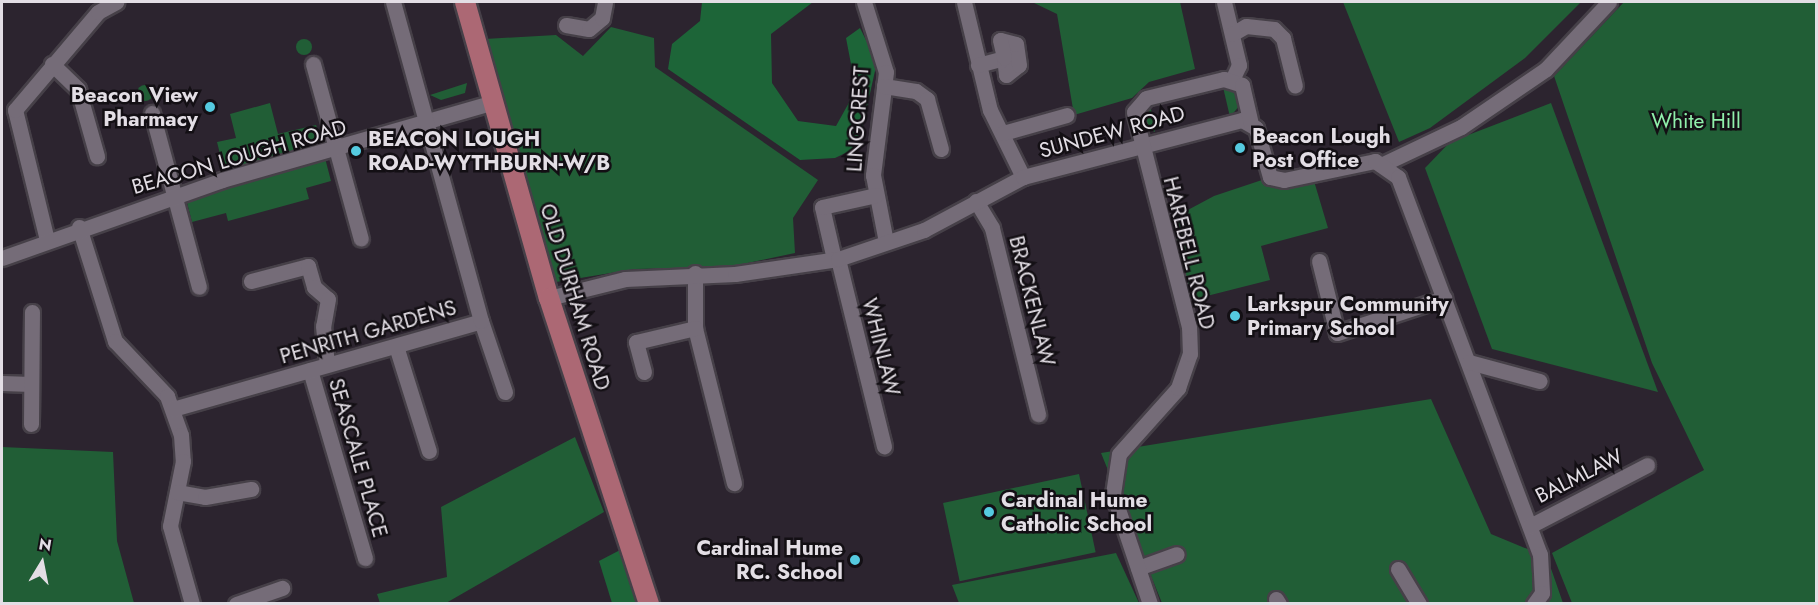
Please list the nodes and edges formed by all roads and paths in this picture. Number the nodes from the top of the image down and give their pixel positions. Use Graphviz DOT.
graph roads {
  1 [pos="116,2"];
  2 [pos="393,2"];
  3 [pos="465,2"];
  4 [pos="605,2"];
  5 [pos="864,2"];
  6 [pos="964,2"];
  7 [pos="1224,2"];
  8 [pos="1609,2"];
  9 [pos="566,25"];
  10 [pos="1232,34"];
  11 [pos="1004,58"];
  12 [pos="52,64"];
  13 [pos="313,64"];
  14 [pos="978,65"];
  15 [pos="1232,80"];
  16 [pos="884,86"];
  17 [pos="1295,86"];
  18 [pos="491,103"];
  19 [pos="152,113"];
  20 [pos="1067,115"];
  21 [pos="1251,123"];
  22 [pos="429,124"];
  23 [pos="1003,133"];
  24 [pos="1141,145"];
  25 [pos="941,149"];
  26 [pos="335,150"];
  27 [pos="97,156"];
  28 [pos="1383,164"];
  29 [pos="1023,177"];
  30 [pos="876,195"];
  31 [pos="175,196"];
  32 [pos="976,201"];
  33 [pos="79,227"];
  34 [pos="361,239"];
  35 [pos="48,240"];
  36 [pos="886,242"];
  37 [pos="2,258"];
  38 [pos="836,259"];
  39 [pos="1319,261"];
  40 [pos="695,273"];
  41 [pos="251,281"];
  42 [pos="199,287"];
  43 [pos="549,298"];
  44 [pos="1444,298"];
  45 [pos="32,312"];
  46 [pos="481,321"];
  47 [pos="695,328"];
  48 [pos="396,346"];
  49 [pos="1469,362"];
  50 [pos="327,363"];
  51 [pos="310,370"];
  52 [pos="644,372"];
  53 [pos="1540,381"];
  54 [pos="2,383"];
  55 [pos="31,384"];
  56 [pos="505,392"];
  57 [pos="173,409"];
  58 [pos="1038,414"];
  59 [pos="31,424"];
  60 [pos="884,446"];
  61 [pos="429,451"];
  62 [pos="1647,465"];
  63 [pos="734,483"];
  64 [pos="251,489"];
  65 [pos="177,492"];
  66 [pos="1530,526"];
  67 [pos="1177,554"];
  68 [pos="365,558"];
  69 [pos="1138,568"];
  70 [pos="1398,569"];
  71 [pos="282,588"];
  72 [pos="192,603"];
  73 [pos="236,603"];
  74 [pos="649,603"];
  75 [pos="1150,603"];
  76 [pos="1419,603"];
  77 [pos="1534,603"];
  1 -- 12 [label="street"];
  2 -- 22 [label="street, PENRITH GARDENS"];
  3 -- 18 [label="main road, OLD DURHAM ROAD"];
  4 -- 9 [label="street"];
  5 -- 16 [label="street, LINGCREST"];
  6 -- 14 [label="street"];
  7 -- 10 [label="street"];
  8 -- 28 [label="street"];
  10 -- 15 [label="street"];
  10 -- 17 [label="street"];
  11 -- 14 [label="street"];
  12 -- 27 [label="street"];
  12 -- 35 [label="street"];
  13 -- 26 [label="street"];
  14 -- 23 [label="street"];
  15 -- 21 [label="street"];
  15 -- 24 [label="street, HAREBELL ROAD"];
  16 -- 25 [label="street"];
  16 -- 30 [label="street, LINGCREST"];
  18 -- 22 [label="street, BEACON LOUGH ROAD"];
  18 -- 43 [label="main road, OLD DURHAM ROAD"];
  19 -- 31 [label="street"];
  20 -- 23 [label="street"];
  21 -- 24 [label="street, SUNDEW ROAD"];
  21 -- 28 [label="street"];
  22 -- 26 [label="street, BEACON LOUGH ROAD"];
  22 -- 46 [label="street, PENRITH GARDENS"];
  23 -- 29 [label="street"];
  24 -- 29 [label="street, SUNDEW ROAD"];
  24 -- 69 [label="street, HAREBELL ROAD"];
  26 -- 31 [label="street, BEACON LOUGH ROAD"];
  26 -- 34 [label="street"];
  28 -- 44 [label="street"];
  29 -- 32 [label="street, SUNDEW ROAD"];
  30 -- 36 [label="street, LINGCREST"];
  30 -- 38 [label="street, WHINLAW"];
  31 -- 33 [label="street, BEACON LOUGH ROAD"];
  31 -- 42 [label="street"];
  32 -- 36 [label="street, SUNDEW ROAD"];
  32 -- 58 [label="street, BRACKENLAW"];
  33 -- 35 [label="street, BEACON LOUGH ROAD"];
  33 -- 57 [label="street"];
  35 -- 37 [label="street, BEACON LOUGH ROAD"];
  36 -- 38 [label="street, SUNDEW ROAD"];
  38 -- 40 [label="street, SUNDEW ROAD"];
  38 -- 60 [label="street, WHINLAW"];
  39 -- 44 [label="street"];
  40 -- 43 [label="street, SUNDEW ROAD"];
  40 -- 47 [label="street"];
  41 -- 50 [label="street"];
  43 -- 74 [label="main road, OLD DURHAM ROAD"];
  44 -- 49 [label="street"];
  45 -- 55 [label="street"];
  46 -- 48 [label="street, PENRITH GARDENS"];
  46 -- 56 [label="street"];
  47 -- 52 [label="street"];
  47 -- 63 [label="street"];
  48 -- 50 [label="street, PENRITH GARDENS"];
  48 -- 61 [label="street"];
  49 -- 53 [label="street"];
  49 -- 66 [label="street"];
  50 -- 51 [label="street, PENRITH GARDENS"];
  51 -- 57 [label="street, PENRITH GARDENS"];
  51 -- 68 [label="street, SEASCALE PLACE"];
  54 -- 55 [label="street"];
  55 -- 59 [label="street"];
  57 -- 65 [label="street"];
  62 -- 66 [label="street, BALMLAW"];
  64 -- 65 [label="street"];
  65 -- 72 [label="street"];
  66 -- 77 [label="street"];
  67 -- 69 [label="street"];
  69 -- 75 [label="street, HAREBELL ROAD"];
  70 -- 76 [label="street"];
  71 -- 73 [label="street"];
}
